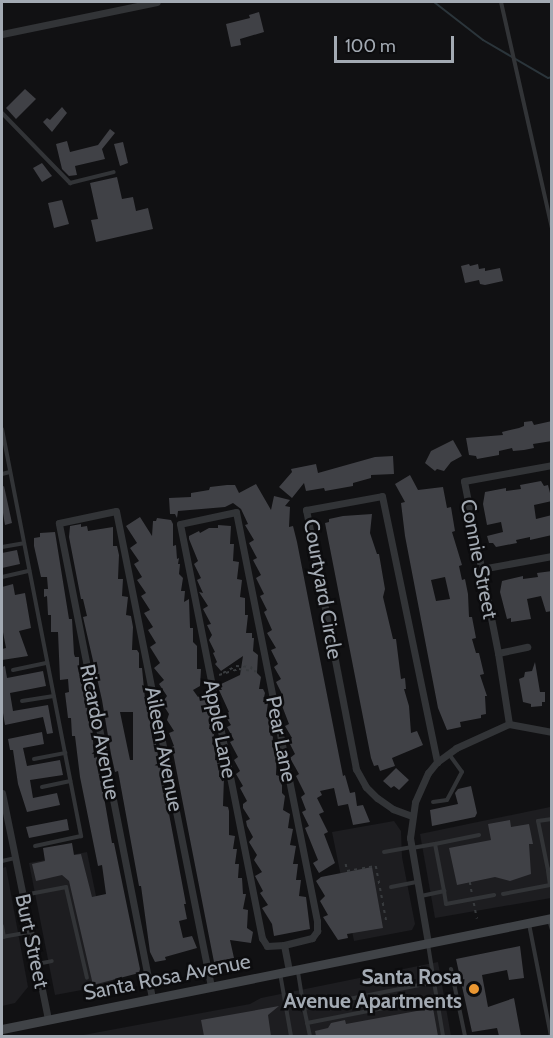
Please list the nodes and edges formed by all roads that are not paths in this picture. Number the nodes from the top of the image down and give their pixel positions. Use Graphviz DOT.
graph roads {
  1 [pos="157,2"];
  2 [pos="501,2"];
  3 [pos="2,34"];
  4 [pos="2,113"];
  5 [pos="114,172"];
  6 [pos="552,228"];
  7 [pos="2,429"];
  8 [pos="552,465"];
  9 [pos="10,472"];
  10 [pos="2,474"];
  11 [pos="116,511"];
  12 [pos="236,512"];
  13 [pos="24,543"];
  14 [pos="2,547"];
  15 [pos="552,556"];
  16 [pos="481,569"];
  17 [pos="29,571"];
  18 [pos="2,577"];
  19 [pos="527,647"];
  20 [pos="498,653"];
  21 [pos="47,663"];
  22 [pos="13,670"];
  23 [pos="54,696"];
  24 [pos="22,701"];
  25 [pos="509,724"];
  26 [pos="552,732"];
  27 [pos="65,753"];
  28 [pos="449,753"];
  29 [pos="34,759"];
  30 [pos="437,762"];
  31 [pos="70,781"];
  32 [pos="42,787"];
  33 [pos="2,793"];
  34 [pos="433,802"];
  35 [pos="412,816"];
  36 [pos="552,819"];
  37 [pos="479,835"];
  38 [pos="435,844"];
  39 [pos="35,846"];
  40 [pos="411,848"];
  41 [pos="384,852"];
  42 [pos="15,858"];
  43 [pos="2,861"];
  44 [pos="550,870"];
  45 [pos="417,882"];
  46 [pos="391,887"];
  47 [pos="444,891"];
  48 [pos="503,894"];
  49 [pos="494,895"];
  50 [pos="23,896"];
  51 [pos="420,896"];
  52 [pos="550,919"];
  53 [pos="528,923"];
  54 [pos="2,926"];
  55 [pos="552,930"];
  56 [pos="30,932"];
  57 [pos="3,937"];
  58 [pos="428,943"];
  59 [pos="284,945"];
  60 [pos="52,962"];
  61 [pos="37,964"];
  62 [pos="452,969"];
  63 [pos="289,971"];
  64 [pos="87,978"];
  65 [pos="434,982"];
  66 [pos="211,986"];
  67 [pos="152,998"];
  68 [pos="435,998"];
  69 [pos="304,1008"];
  70 [pos="48,1019"];
  71 [pos="307,1023"];
  72 [pos="2,1029"];
  73 [pos="291,1036"];
  74 [pos="310,1036"];
  75 [pos="443,1036"];
  76 [pos="465,1036"];
  77 [pos="551,1036"];
  1 -- 3 [label="street"];
  2 -- 6 [label="lane"];
  4 -- 5 [label="lane"];
  7 -- 9 [label="lane"];
  8 -- 16 [label="street, Connie Street"];
  9 -- 10 [label="lane"];
  9 -- 13 [label="lane"];
  11 -- 66 [label="street, Aileen Avenue"];
  11 -- 67 [label="street, Ricardo Avenue"];
  12 -- 59 [label="street, Pear Lane"];
  12 -- 59 [label="street, Apple Lane"];
  13 -- 14 [label="lane"];
  13 -- 17 [label="lane"];
  15 -- 16 [label="street"];
  16 -- 20 [label="street, Connie Street"];
  17 -- 18 [label="lane"];
  17 -- 21 [label="lane"];
  19 -- 20 [label="street"];
  20 -- 25 [label="street, Connie Street"];
  21 -- 22 [label="lane"];
  21 -- 23 [label="lane"];
  23 -- 24 [label="lane"];
  23 -- 27 [label="lane"];
  25 -- 26 [label="street"];
  25 -- 28 [label="street"];
  27 -- 29 [label="lane"];
  27 -- 31 [label="lane"];
  28 -- 30 [label="street"];
  28 -- 34 [label="lane"];
  30 -- 35 [label="street"];
  30 -- 35 [label="street, Courtyard Circle"];
  31 -- 32 [label="lane"];
  31 -- 39 [label="lane"];
  33 -- 42 [label="street, Burt Street"];
  35 -- 40 [label="street"];
  36 -- 44 [label="lane"];
  37 -- 38 [label="lane"];
  38 -- 40 [label="lane"];
  38 -- 47 [label="lane"];
  40 -- 41 [label="lane"];
  40 -- 45 [label="street"];
  42 -- 43 [label="lane"];
  42 -- 50 [label="street, Burt Street"];
  44 -- 48 [label="lane"];
  45 -- 46 [label="lane"];
  45 -- 51 [label="street"];
  47 -- 49 [label="lane"];
  47 -- 51 [label="lane"];
  50 -- 56 [label="street, Burt Street"];
  50 -- 64 [label="lane"];
  51 -- 58 [label="street"];
  52 -- 53 [label="main road, Santa Rosa Avenue"];
  52 -- 55 [label="lane"];
  53 -- 58 [label="main road, Santa Rosa Avenue"];
  53 -- 77 [label="lane"];
  54 -- 57 [label="lane"];
  56 -- 57 [label="lane"];
  56 -- 61 [label="street, Burt Street"];
  58 -- 63 [label="main road, Santa Rosa Avenue"];
  58 -- 65 [label="lane"];
  59 -- 63 [label="street"];
  60 -- 61 [label="lane"];
  61 -- 70 [label="street, Burt Street"];
  62 -- 76 [label="lane"];
  63 -- 66 [label="main road, Santa Rosa Avenue"];
  63 -- 69 [label="lane"];
  63 -- 73 [label="lane"];
  65 -- 68 [label="lane"];
  65 -- 69 [label="lane"];
  66 -- 67 [label="main road, Santa Rosa Avenue"];
  67 -- 70 [label="main road, Santa Rosa Avenue"];
  68 -- 71 [label="lane"];
  68 -- 75 [label="lane"];
  69 -- 71 [label="lane"];
  70 -- 72 [label="main road, Santa Rosa Avenue"];
  71 -- 74 [label="lane"];
}
